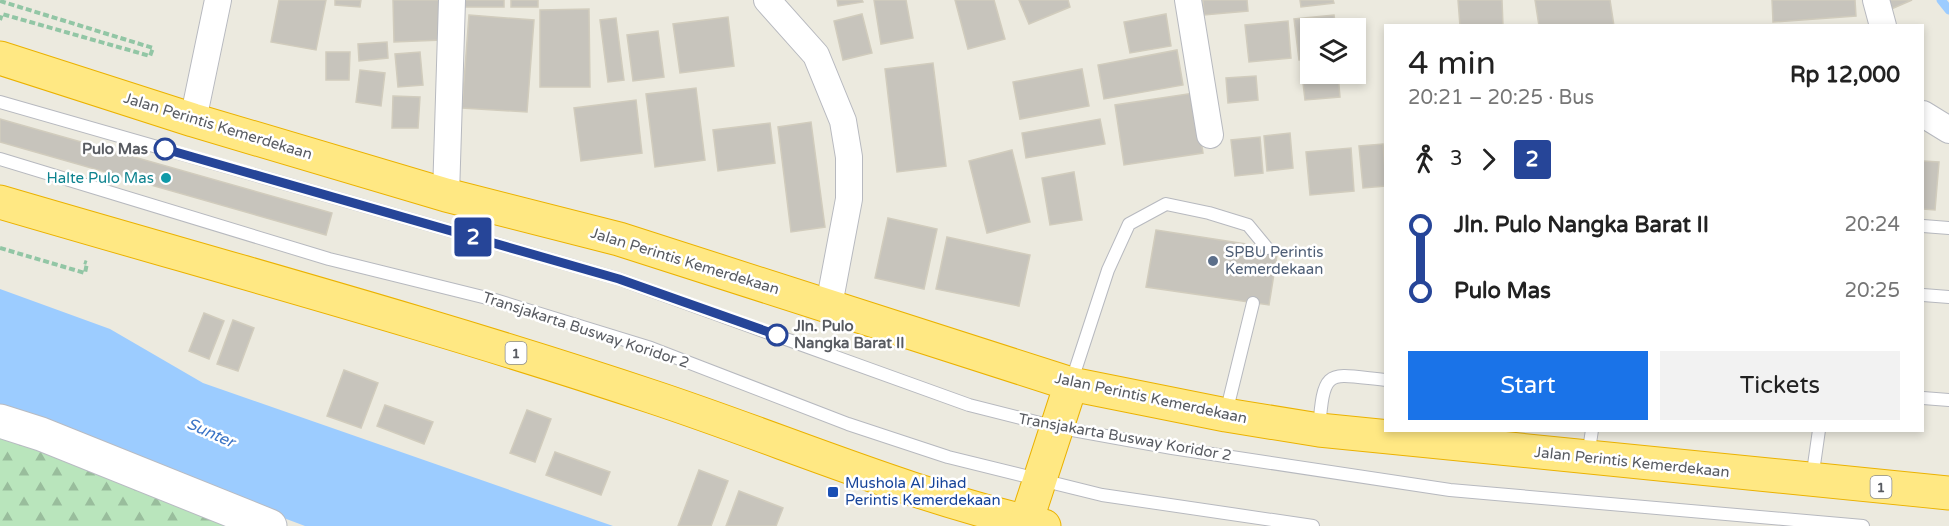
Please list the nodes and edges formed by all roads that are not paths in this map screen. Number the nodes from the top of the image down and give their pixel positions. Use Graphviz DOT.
graph roads {
  1 [pos="218,0"];
  2 [pos="452,0"];
  3 [pos="767,0"];
  4 [pos="1188,0"];
  5 [pos="1876,0"];
  6 [pos="1883,24"];
  7 [pos="0,58"];
  8 [pos="0,102"];
  9 [pos="1924,116"];
  10 [pos="193,120"];
  11 [pos="1949,130"];
  12 [pos="1210,135"];
  13 [pos="0,159"];
  14 [pos="446,195"];
  15 [pos="0,202"];
  16 [pos="1924,226"];
  17 [pos="1949,228"];
  18 [pos="1267,248"];
  19 [pos="1924,295"];
  20 [pos="1949,297"];
  21 [pos="1253,303"];
  22 [pos="829,305"];
  23 [pos="1384,380"];
  24 [pos="1071,384"];
  25 [pos="1924,398"];
  26 [pos="1949,400"];
  27 [pos="1226,415"];
  28 [pos="0,421"];
  29 [pos="1056,427"];
  30 [pos="1319,430"];
  31 [pos="1819,432"];
  32 [pos="1497,440"];
  33 [pos="1590,444"];
  34 [pos="1041,480"];
  35 [pos="1812,480"];
  36 [pos="1949,493"];
  37 [pos="1035,524"];
  38 [pos="270,526"];
  39 [pos="1313,526"];
  40 [pos="1863,526"];
  1 -- 10 [label="street"];
  2 -- 14 [label="street"];
  3 -- 22 [label="street"];
  4 -- 12 [label="street"];
  5 -- 6 [label="street"];
  7 -- 10 [label="highway, Jalan Perintis Kemerdekaan / 1"];
  8 -- 29 [label="lane, Transjakarta Busway Koridor 2"];
  9 -- 11 [label="street"];
  10 -- 14 [label="highway, Jalan Perintis Kemerdekaan / 1"];
  13 -- 34 [label="lane, Transjakarta Busway Koridor 2"];
  14 -- 22 [label="highway, Jalan Perintis Kemerdekaan / 1"];
  15 -- 37 [label="highway, 1"];
  16 -- 17 [label="lane"];
  18 -- 24 [label="lane"];
  19 -- 20 [label="lane"];
  21 -- 27 [label="lane"];
  22 -- 24 [label="highway, Jalan Perintis Kemerdekaan / 1"];
  23 -- 30 [label="lane"];
  24 -- 27 [label="highway, Jalan Perintis Kemerdekaan / 1"];
  24 -- 29 [label="highway"];
  25 -- 26 [label="lane"];
  27 -- 30 [label="highway, Jalan Perintis Kemerdekaan / 1"];
  28 -- 38 [label="street"];
  29 -- 34 [label="highway"];
  29 -- 40 [label="lane, Transjakarta Busway Koridor 2"];
  30 -- 32 [label="highway, Jalan Perintis Kemerdekaan / 1"];
  31 -- 35 [label="lane"];
  32 -- 33 [label="highway, Jalan Perintis Kemerdekaan / 1"];
  33 -- 35 [label="highway, Jalan Perintis Kemerdekaan / 1"];
  34 -- 37 [label="highway"];
  34 -- 39 [label="lane, Transjakarta Busway Koridor 2"];
  35 -- 36 [label="highway, Jalan Perintis Kemerdekaan / 1"];
}
